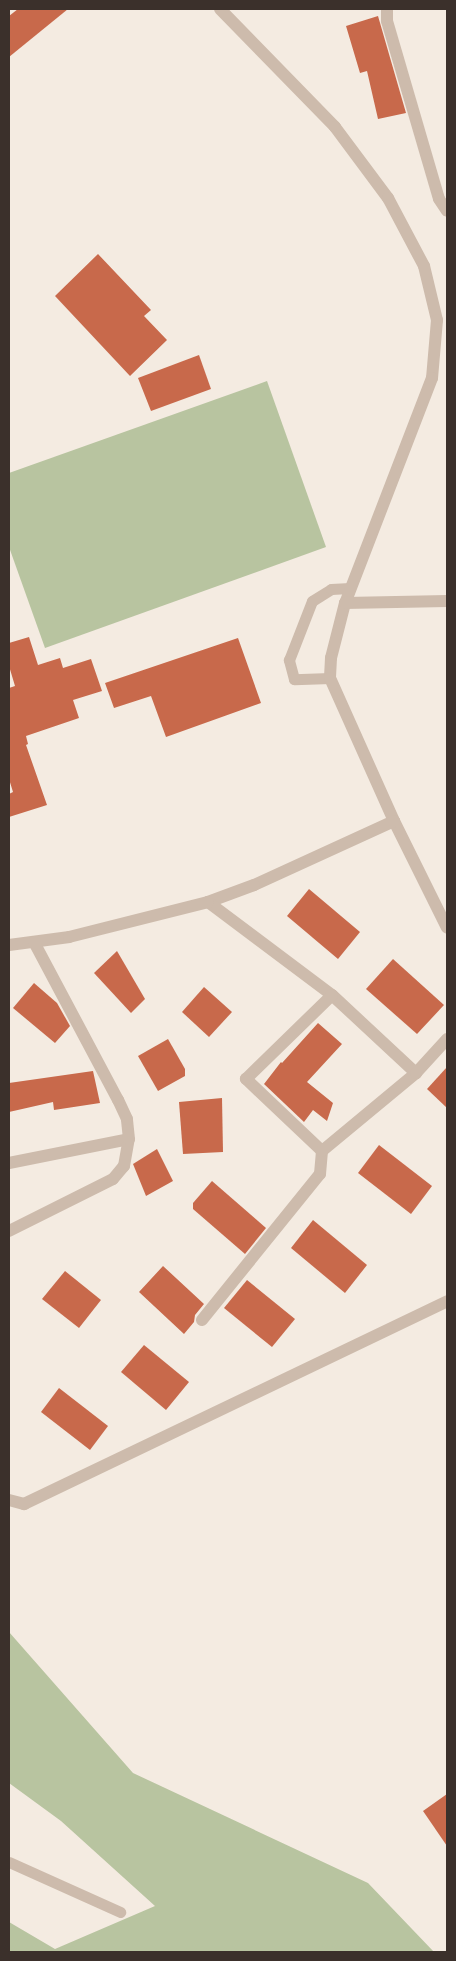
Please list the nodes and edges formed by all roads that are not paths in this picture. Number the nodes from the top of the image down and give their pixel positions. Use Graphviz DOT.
graph roads {
  1 [pos="220,9"];
  2 [pos="387,9"];
  3 [pos="447,211"];
  4 [pos="350,588"];
  5 [pos="447,601"];
  6 [pos="345,602"];
  7 [pos="330,678"];
  8 [pos="394,821"];
  9 [pos="208,902"];
  10 [pos="447,928"];
  11 [pos="34,942"];
  12 [pos="9,945"];
  13 [pos="332,994"];
  14 [pos="447,1039"];
  15 [pos="416,1073"];
  16 [pos="129,1139"];
  17 [pos="322,1151"];
  18 [pos="9,1163"];
  19 [pos="9,1231"];
  20 [pos="447,1301"];
  21 [pos="202,1320"];
  22 [pos="9,1500"];
  23 [pos="9,1862"];
  24 [pos="120,1912"];
  1 -- 4 [label="street"];
  2 -- 3 [label="street"];
  4 -- 6 [label="street"];
  4 -- 7 [label="lane"];
  5 -- 6 [label="street"];
  6 -- 7 [label="street"];
  7 -- 8 [label="street"];
  8 -- 9 [label="street"];
  8 -- 10 [label="street"];
  9 -- 11 [label="street"];
  9 -- 13 [label="street"];
  11 -- 12 [label="street"];
  11 -- 16 [label="street"];
  13 -- 15 [label="street"];
  13 -- 17 [label="street"];
  14 -- 15 [label="street"];
  15 -- 17 [label="street"];
  16 -- 18 [label="street"];
  16 -- 19 [label="street"];
  17 -- 21 [label="street"];
  20 -- 22 [label="street"];
  23 -- 24 [label="lane"];
}
